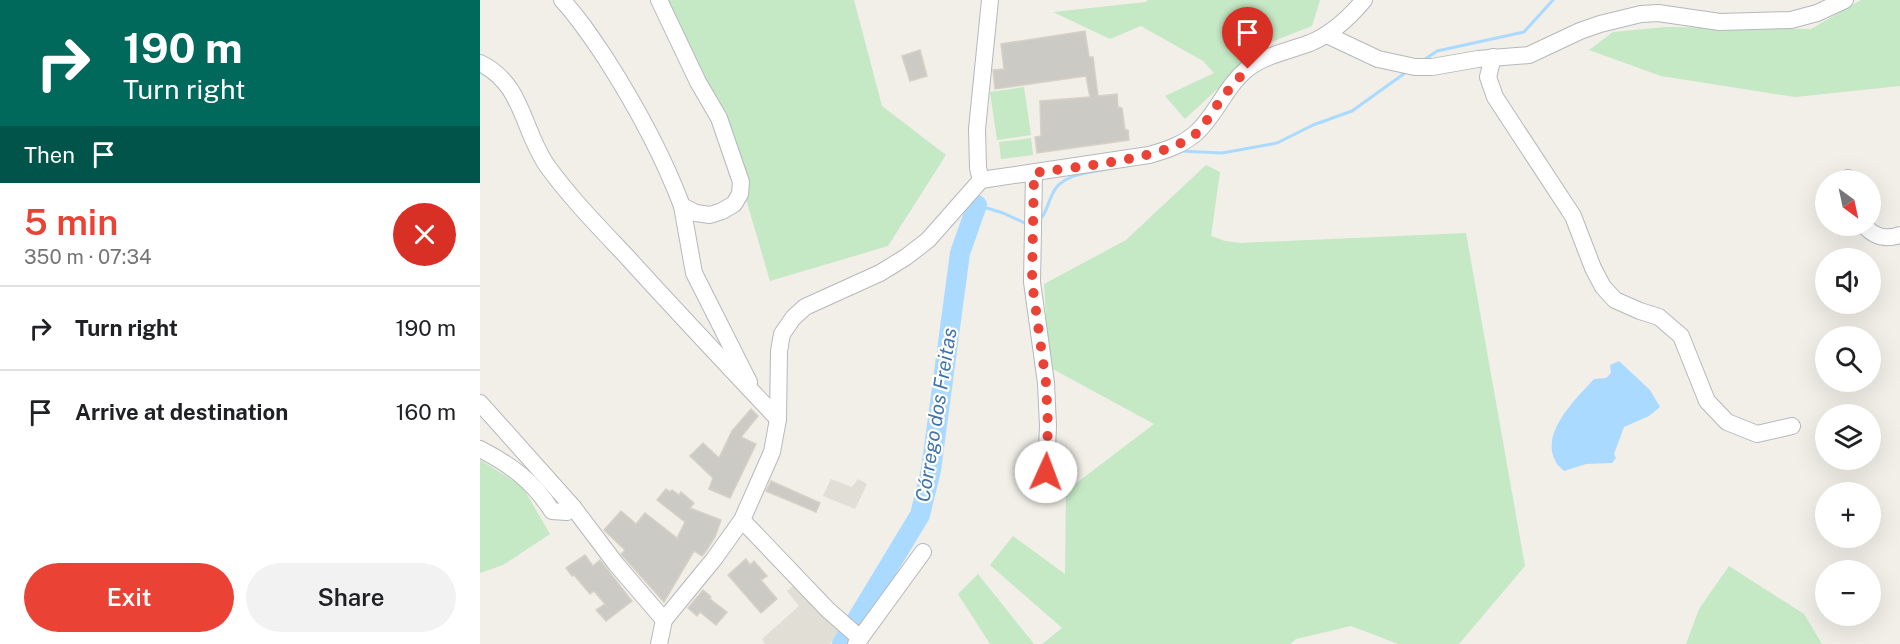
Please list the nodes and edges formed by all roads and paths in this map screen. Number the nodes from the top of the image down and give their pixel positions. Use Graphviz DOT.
graph roads {
  1 [pos="562,0"];
  2 [pos="659,0"];
  3 [pos="990,0"];
  4 [pos="1364,0"];
  5 [pos="1845,0"];
  6 [pos="1327,35"];
  7 [pos="1493,57"];
  8 [pos="480,63"];
  9 [pos="1034,173"];
  10 [pos="981,180"];
  11 [pos="681,206"];
  12 [pos="1900,235"];
  13 [pos="1877,236"];
  14 [pos="755,395"];
  15 [pos="480,403"];
  16 [pos="778,419"];
  17 [pos="1792,426"];
  18 [pos="480,448"];
  19 [pos="1046,472"];
  20 [pos="573,507"];
  21 [pos="742,520"];
  22 [pos="923,552"];
  23 [pos="664,620"];
  24 [pos="854,636"];
  25 [pos="659,644"];
  1 -- 11 [label="street"];
  2 -- 11 [label="street"];
  3 -- 10 [label="street"];
  4 -- 6 [label="street"];
  5 -- 7 [label="street"];
  6 -- 7 [label="street"];
  6 -- 9 [label="street"];
  7 -- 17 [label="street"];
  8 -- 14 [label="street"];
  9 -- 10 [label="street"];
  9 -- 19 [label="street"];
  10 -- 16 [label="street"];
  11 -- 14 [label="street"];
  12 -- 13 [label="street"];
  14 -- 16 [label="street"];
  15 -- 20 [label="street"];
  16 -- 21 [label="street"];
  18 -- 20 [label="street"];
  20 -- 23 [label="street"];
  21 -- 23 [label="street"];
  21 -- 24 [label="street"];
  22 -- 24 [label="street"];
  23 -- 25 [label="street"];
}
